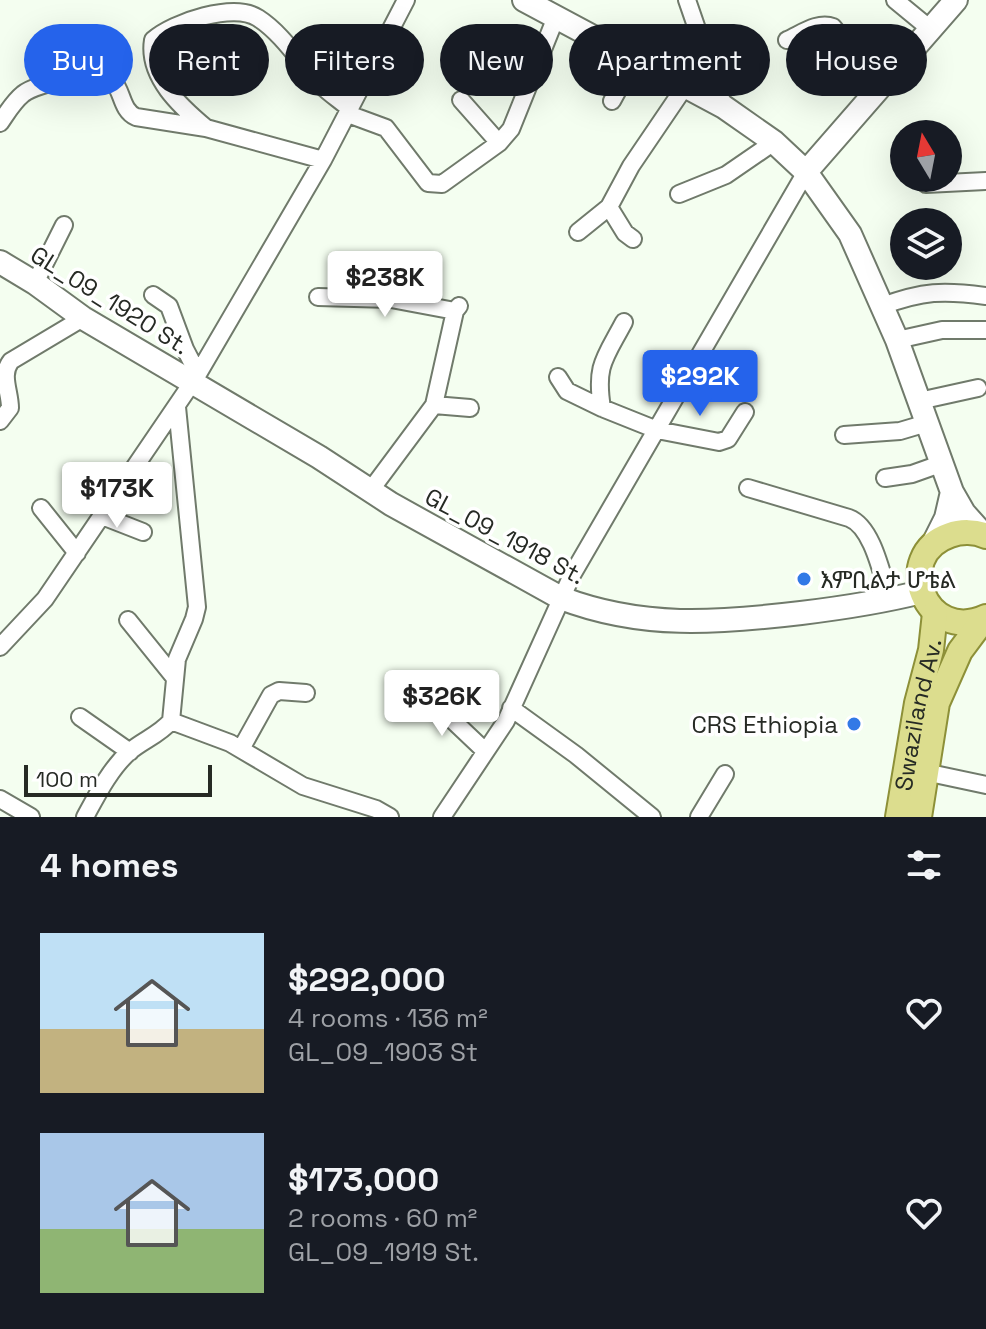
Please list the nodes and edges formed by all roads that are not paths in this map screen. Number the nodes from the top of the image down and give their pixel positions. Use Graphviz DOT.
graph roads {
  1 [pos="406,0"];
  2 [pos="524,0"];
  3 [pos="687,0"];
  4 [pos="895,0"];
  5 [pos="956,0"];
  6 [pos="556,17"];
  7 [pos="569,24"];
  8 [pos="929,28"];
  9 [pos="927,30"];
  10 [pos="615,96"];
  11 [pos="679,96"];
  12 [pos="705,96"];
  13 [pos="871,96"];
  14 [pos="461,100"];
  15 [pos="612,101"];
  16 [pos="724,107"];
  17 [pos="349,111"];
  18 [pos="0,123"];
  19 [pos="206,128"];
  20 [pos="774,142"];
  21 [pos="499,143"];
  22 [pos="323,160"];
  23 [pos="806,172"];
  24 [pos="982,176"];
  25 [pos="962,179"];
  26 [pos="679,194"];
  27 [pos="609,207"];
  28 [pos="64,225"];
  29 [pos="578,232"];
  30 [pos="633,239"];
  31 [pos="0,262"];
  32 [pos="35,283"];
  33 [pos="153,295"];
  34 [pos="986,296"];
  35 [pos="318,297"];
  36 [pos="882,306"];
  37 [pos="83,318"];
  38 [pos="624,322"];
  39 [pos="986,330"];
  40 [pos="897,340"];
  41 [pos="196,377"];
  42 [pos="558,377"];
  43 [pos="978,388"];
  44 [pos="919,401"];
  45 [pos="434,405"];
  46 [pos="177,407"];
  47 [pos="470,408"];
  48 [pos="602,408"];
  49 [pos="745,412"];
  50 [pos="0,421"];
  51 [pos="927,423"];
  52 [pos="657,430"];
  53 [pos="844,435"];
  54 [pos="943,463"];
  55 [pos="885,478"];
  56 [pos="748,488"];
  57 [pos="370,491"];
  58 [pos="952,492"];
  59 [pos="41,508"];
  60 [pos="102,516"];
  61 [pos="143,532"];
  62 [pos="984,535"];
  63 [pos="933,544"];
  64 [pos="77,553"];
  65 [pos="921,592"];
  66 [pos="561,598"];
  67 [pos="890,600"];
  68 [pos="935,613"];
  69 [pos="985,618"];
  70 [pos="128,620"];
  71 [pos="0,647"];
  72 [pos="174,677"];
  73 [pos="306,693"];
  74 [pos="427,696"];
  75 [pos="511,708"];
  76 [pos="80,717"];
  77 [pos="171,721"];
  78 [pos="241,749"];
  79 [pos="485,751"];
  80 [pos="130,752"];
  81 [pos="925,772"];
  82 [pos="725,774"];
  83 [pos="986,785"];
  84 [pos="0,799"];
  85 [pos="350,801"];
  86 [pos="31,817"];
  87 [pos="85,817"];
  88 [pos="342,817"];
  89 [pos="390,817"];
  90 [pos="442,817"];
  91 [pos="652,817"];
  92 [pos="699,817"];
  93 [pos="898,817"];
  94 [pos="919,817"];
  1 -- 17 [label="street"];
  2 -- 6 [label="main road"];
  3 -- 16 [label="street"];
  4 -- 8 [label="street"];
  5 -- 8 [label="main road"];
  6 -- 7 [label="main road"];
  6 -- 21 [label="street"];
  8 -- 9 [label="main road"];
  10 -- 15 [label="street"];
  11 -- 27 [label="street"];
  12 -- 16 [label="main road"];
  13 -- 23 [label="main road"];
  14 -- 21 [label="street"];
  16 -- 20 [label="main road"];
  17 -- 19 [label="street"];
  17 -- 21 [label="street"];
  17 -- 22 [label="street"];
  18 -- 19 [label="street"];
  19 -- 22 [label="street"];
  20 -- 23 [label="main road"];
  20 -- 26 [label="street"];
  22 -- 41 [label="street"];
  23 -- 36 [label="main road"];
  23 -- 52 [label="street"];
  24 -- 25 [label="street"];
  27 -- 29 [label="street"];
  27 -- 30 [label="street"];
  28 -- 32 [label="street"];
  31 -- 32 [label="main road, GL_09_1920 St."];
  32 -- 37 [label="main road, GL_09_1920 St."];
  33 -- 41 [label="street"];
  34 -- 36 [label="street"];
  35 -- 45 [label="street"];
  36 -- 40 [label="main road"];
  37 -- 41 [label="main road, GL_09_1920 St."];
  37 -- 50 [label="street"];
  38 -- 48 [label="street"];
  39 -- 40 [label="street"];
  40 -- 44 [label="main road"];
  41 -- 46 [label="street"];
  41 -- 57 [label="main road, GL_09_1918 St."];
  42 -- 48 [label="street"];
  43 -- 44 [label="street"];
  44 -- 51 [label="main road"];
  45 -- 47 [label="street"];
  45 -- 57 [label="street"];
  46 -- 60 [label="street"];
  46 -- 72 [label="street"];
  48 -- 52 [label="street"];
  49 -- 52 [label="street"];
  51 -- 53 [label="street"];
  51 -- 54 [label="main road"];
  52 -- 66 [label="street"];
  54 -- 55 [label="street"];
  54 -- 58 [label="main road"];
  56 -- 67 [label="street"];
  57 -- 66 [label="main road, GL_09_1918 St."];
  58 -- 62 [label="main road"];
  58 -- 63 [label="main road"];
  59 -- 64 [label="street"];
  60 -- 61 [label="street"];
  60 -- 64 [label="street"];
  62 -- 63 [label="main road"];
  63 -- 65 [label="main road"];
  64 -- 71 [label="street"];
  65 -- 67 [label="main road, GL_09_1918 St."];
  65 -- 68 [label="main road"];
  66 -- 67 [label="main road, GL_09_1918 St."];
  66 -- 75 [label="street"];
  68 -- 69 [label="main road"];
  68 -- 93 [label="main road, Swaziland Av."];
  69 -- 81 [label="main road, Swaziland Av."];
  70 -- 72 [label="street"];
  72 -- 77 [label="street"];
  73 -- 78 [label="street"];
  74 -- 79 [label="street"];
  75 -- 79 [label="street"];
  75 -- 91 [label="street"];
  76 -- 80 [label="street"];
  77 -- 78 [label="street"];
  77 -- 80 [label="street"];
  78 -- 85 [label="street"];
  79 -- 90 [label="street"];
  80 -- 87 [label="street"];
  81 -- 83 [label="street"];
  81 -- 94 [label="main road, Swaziland Av."];
  82 -- 92 [label="street"];
  84 -- 86 [label="street"];
  85 -- 88 [label="street"];
  85 -- 89 [label="street"];
}
